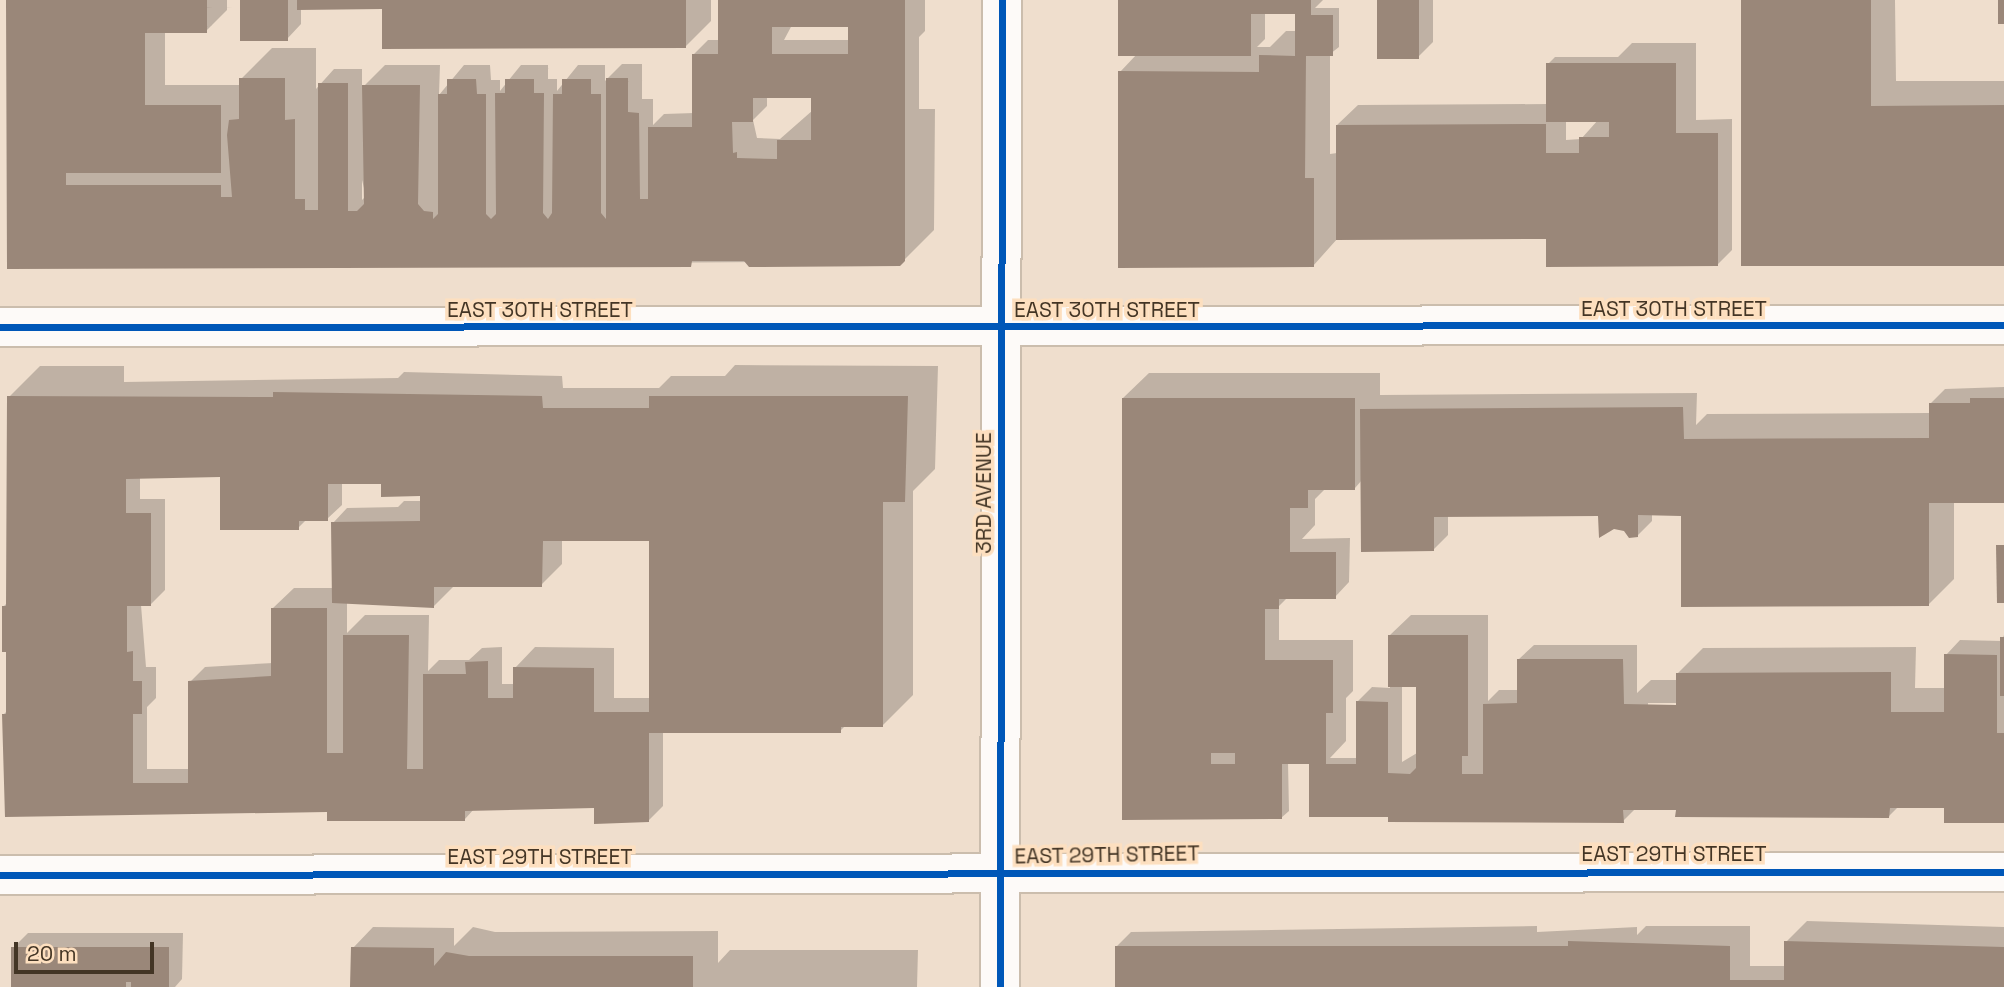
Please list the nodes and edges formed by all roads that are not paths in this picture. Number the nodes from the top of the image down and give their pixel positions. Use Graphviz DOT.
graph roads {
  1 [pos="1002,0"];
  2 [pos="2004,325"];
  3 [pos="0,327"];
  4 [pos="1002,328"];
  5 [pos="2004,872"];
  6 [pos="1001,873"];
  7 [pos="0,875"];
  8 [pos="1000,987"];
  1 -- 4 [label="street, 3RD AVENUE"];
  2 -- 4 [label="street, EAST 30TH STREET"];
  3 -- 4 [label="street, EAST 30TH STREET"];
  4 -- 6 [label="street, 3RD AVENUE"];
  5 -- 6 [label="street, EAST 29TH STREET"];
  6 -- 7 [label="street, EAST 29TH STREET"];
  6 -- 8 [label="street, 3RD AVENUE"];
}
